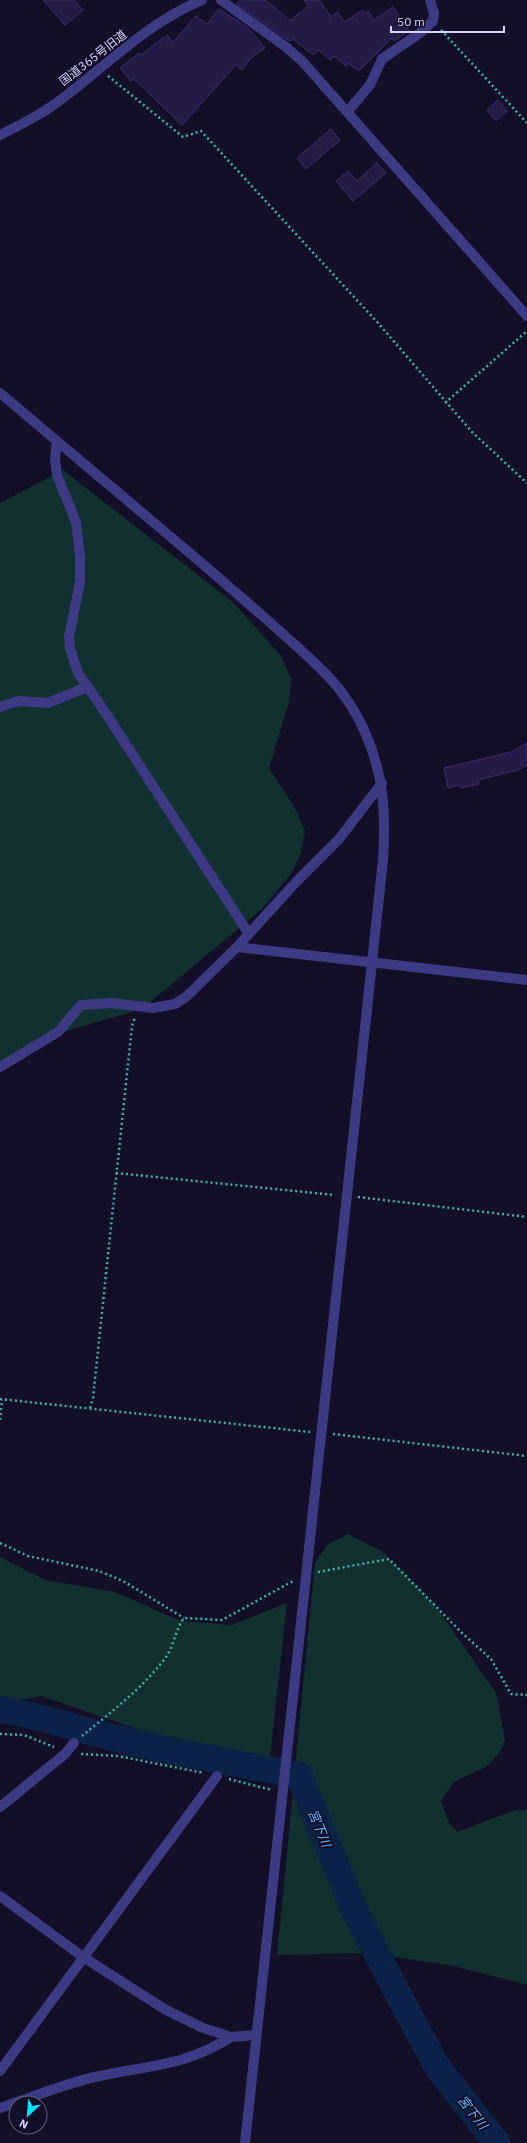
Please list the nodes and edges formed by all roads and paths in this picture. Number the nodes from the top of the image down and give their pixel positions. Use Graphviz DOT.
graph roads {
  1 [pos="202,0"];
  2 [pos="221,0"];
  3 [pos="430,0"];
  4 [pos="433,21"];
  5 [pos="100,69"];
  6 [pos="347,112"];
  7 [pos="527,122"];
  8 [pos="0,135"];
  9 [pos="527,316"];
  10 [pos="527,331"];
  11 [pos="0,393"];
  12 [pos="445,403"];
  13 [pos="57,442"];
  14 [pos="527,484"];
  15 [pos="87,687"];
  16 [pos="0,707"];
  17 [pos="382,783"];
  18 [pos="249,934"];
  19 [pos="237,947"];
  20 [pos="372,962"];
  21 [pos="527,980"];
  22 [pos="138,1006"];
  23 [pos="0,1067"];
  24 [pos="116,1173"];
  25 [pos="346,1196"];
  26 [pos="527,1217"];
  27 [pos="1,1400"];
  28 [pos="90,1408"];
  29 [pos="0,1420"];
  30 [pos="322,1433"];
  31 [pos="527,1456"];
  32 [pos="0,1543"];
  33 [pos="306,1574"];
  34 [pos="184,1618"];
  35 [pos="527,1696"];
  36 [pos="94,1726"];
  37 [pos="0,1734"];
  38 [pos="74,1743"];
  39 [pos="65,1754"];
  40 [pos="217,1776"];
  41 [pos="283,1788"];
  42 [pos="0,1807"];
  43 [pos="0,1896"];
  44 [pos="83,1957"];
  45 [pos="256,2035"];
  46 [pos="231,2037"];
  47 [pos="0,2071"];
  48 [pos="0,2108"];
  49 [pos="245,2143"];
  1 -- 5 [label="street, 国道365号旧道"];
  2 -- 6 [label="street"];
  3 -- 4 [label="street"];
  4 -- 6 [label="street"];
  4 -- 7 [label="path"];
  5 -- 8 [label="street, 国道365号旧道"];
  5 -- 12 [label="path"];
  6 -- 9 [label="street"];
  10 -- 12 [label="path"];
  11 -- 13 [label="street"];
  12 -- 14 [label="path"];
  13 -- 15 [label="street"];
  13 -- 17 [label="street"];
  15 -- 16 [label="street"];
  15 -- 18 [label="street"];
  17 -- 18 [label="street"];
  17 -- 20 [label="street"];
  18 -- 19 [label="street"];
  19 -- 20 [label="street"];
  19 -- 22 [label="street"];
  20 -- 21 [label="street"];
  20 -- 25 [label="street"];
  22 -- 23 [label="street"];
  22 -- 24 [label="path"];
  24 -- 25 [label="path"];
  24 -- 28 [label="path"];
  25 -- 26 [label="path"];
  25 -- 30 [label="street"];
  27 -- 28 [label="path"];
  27 -- 29 [label="path"];
  28 -- 30 [label="path"];
  30 -- 31 [label="path"];
  30 -- 33 [label="street"];
  32 -- 34 [label="path"];
  33 -- 34 [label="path"];
  33 -- 35 [label="path"];
  33 -- 41 [label="street"];
  34 -- 36 [label="path"];
  37 -- 39 [label="path"];
  38 -- 39 [label="street"];
  39 -- 40 [label="path"];
  39 -- 42 [label="street"];
  40 -- 41 [label="path"];
  40 -- 44 [label="street"];
  41 -- 45 [label="street"];
  43 -- 44 [label="street"];
  44 -- 46 [label="street"];
  44 -- 47 [label="street"];
  45 -- 46 [label="street"];
  45 -- 49 [label="street"];
  46 -- 48 [label="street"];
}
